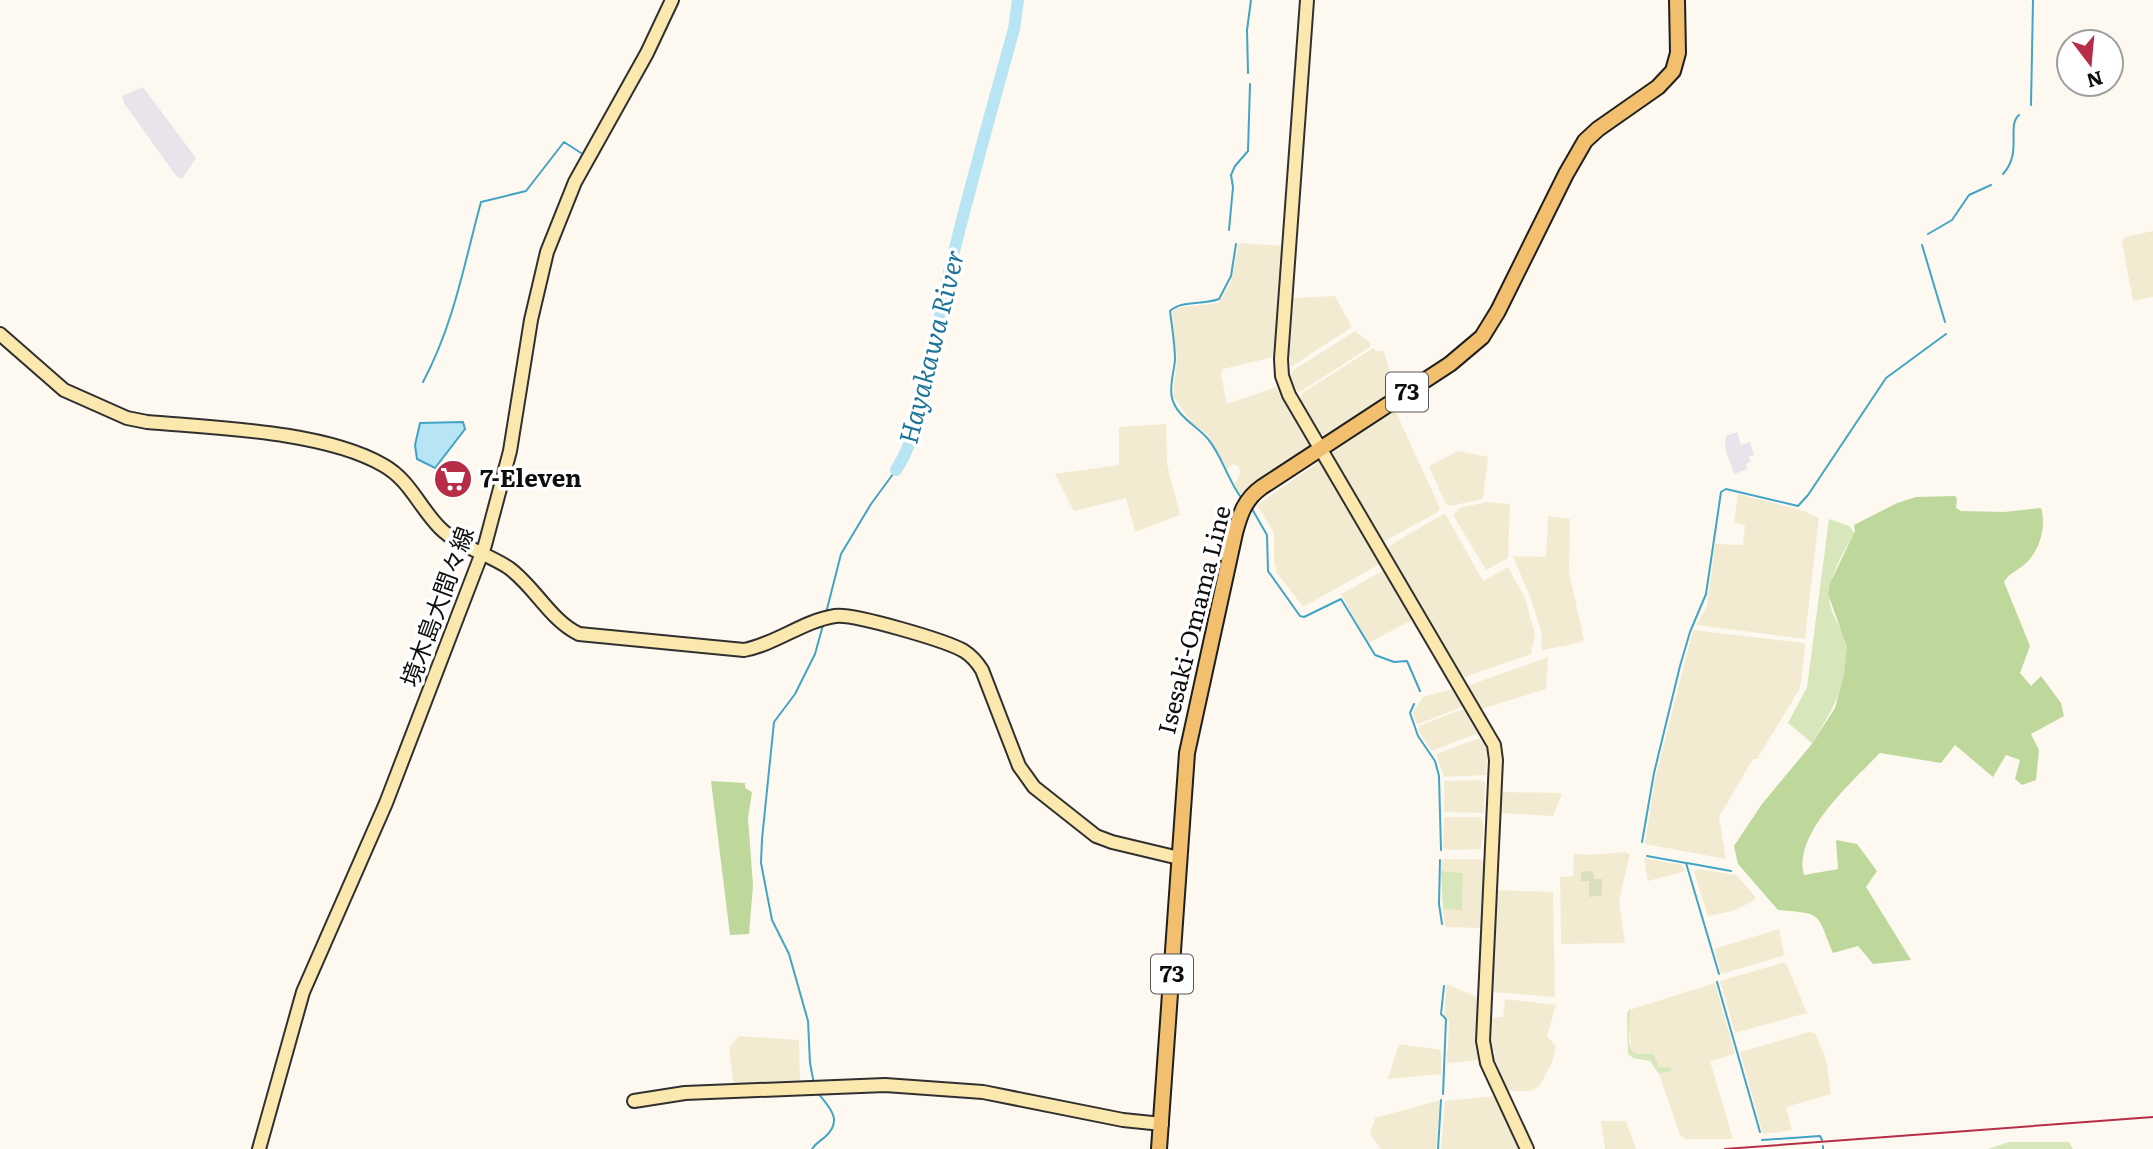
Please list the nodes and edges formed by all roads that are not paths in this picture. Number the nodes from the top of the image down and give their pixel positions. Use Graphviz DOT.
graph roads {
  1 [pos="672,0"];
  2 [pos="1307,0"];
  3 [pos="1677,0"];
  4 [pos="0,334"];
  5 [pos="1322,447"];
  6 [pos="482,553"];
  7 [pos="1179,858"];
  8 [pos="634,1101"];
  9 [pos="1162,1124"];
  10 [pos="259,1149"];
  11 [pos="1159,1149"];
  12 [pos="1527,1149"];
  1 -- 6 [label="street, 境木島大間々線"];
  2 -- 5 [label="street"];
  3 -- 5 [label="main road, Isesaki-Omama Line / 73"];
  4 -- 6 [label="street"];
  5 -- 7 [label="main road, Isesaki-Omama Line / 73"];
  5 -- 12 [label="street"];
  6 -- 7 [label="street"];
  6 -- 10 [label="street, 境木島大間々線"];
  7 -- 9 [label="main road, Isesaki-Omama Line / 73"];
  8 -- 9 [label="street"];
  9 -- 11 [label="main road, Isesaki-Omama Line / 73"];
}
